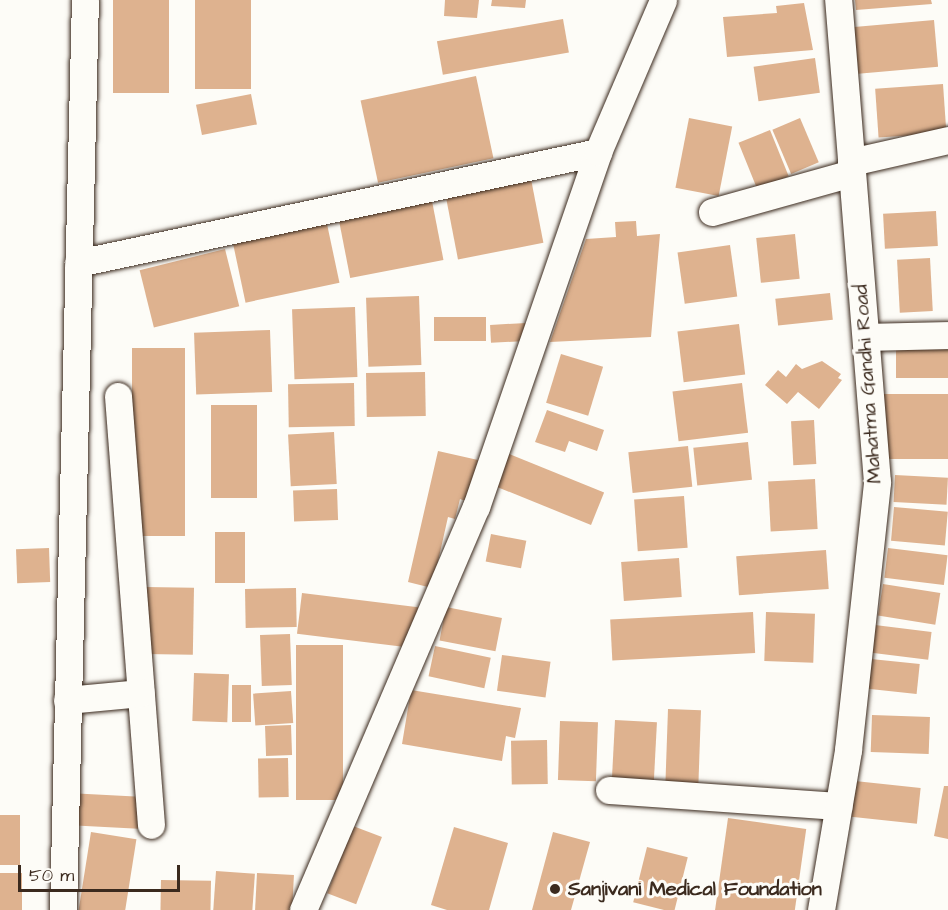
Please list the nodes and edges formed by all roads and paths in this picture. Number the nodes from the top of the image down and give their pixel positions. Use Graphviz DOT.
graph roads {
  1 [pos="85,0"];
  2 [pos="663,0"];
  3 [pos="838,0"];
  4 [pos="948,140"];
  5 [pos="598,152"];
  6 [pos="852,167"];
  7 [pos="712,212"];
  8 [pos="78,263"];
  9 [pos="948,335"];
  10 [pos="866,337"];
  11 [pos="118,396"];
  12 [pos="141,693"];
  13 [pos="67,700"];
  14 [pos="609,790"];
  15 [pos="838,806"];
  16 [pos="151,825"];
  17 [pos="63,910"];
  18 [pos="303,910"];
  19 [pos="821,910"];
  1 -- 8 [label="street"];
  2 -- 5 [label="street"];
  3 -- 6 [label="street, Mahatma Gandhi Road"];
  4 -- 6 [label="street"];
  5 -- 8 [label="street"];
  5 -- 18 [label="street"];
  6 -- 7 [label="street"];
  6 -- 10 [label="street, Mahatma Gandhi Road"];
  8 -- 13 [label="street"];
  9 -- 10 [label="street"];
  10 -- 15 [label="street, Mahatma Gandhi Road"];
  11 -- 12 [label="street"];
  12 -- 13 [label="street"];
  12 -- 16 [label="street"];
  13 -- 17 [label="street"];
  14 -- 15 [label="street"];
  15 -- 19 [label="street, Mahatma Gandhi Road"];
}
